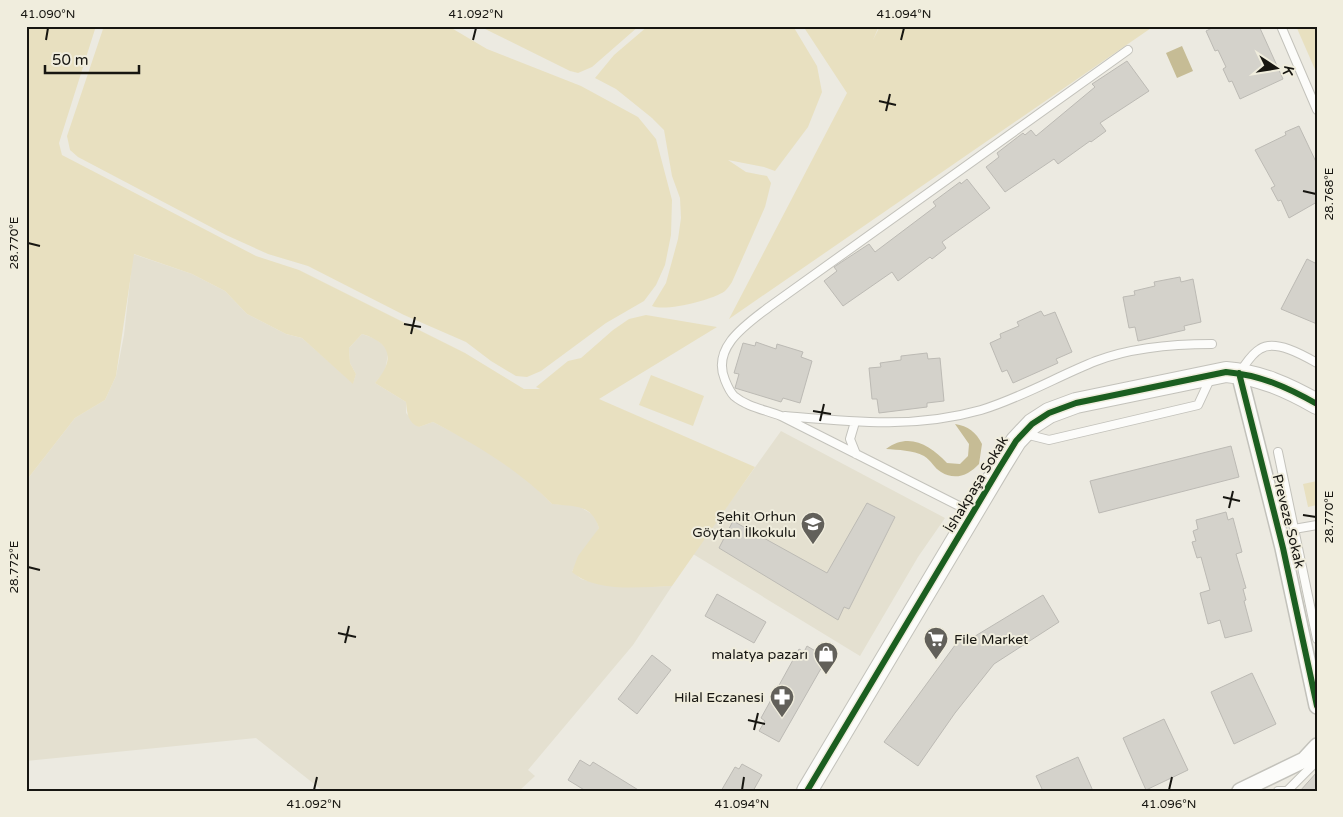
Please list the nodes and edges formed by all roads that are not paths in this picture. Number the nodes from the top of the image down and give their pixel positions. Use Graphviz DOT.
graph roads {
  1 [pos="1280,26"];
  2 [pos="1128,50"];
  3 [pos="1317,110"];
  4 [pos="1212,344"];
  5 [pos="1317,363"];
  6 [pos="1239,373"];
  7 [pos="1213,375"];
  8 [pos="1317,404"];
  9 [pos="781,416"];
  10 [pos="855,422"];
  11 [pos="1023,434"];
  12 [pos="1278,452"];
  13 [pos="856,454"];
  14 [pos="972,513"];
  15 [pos="1317,526"];
  16 [pos="1294,529"];
  17 [pos="1317,639"];
  18 [pos="1317,706"];
  19 [pos="1317,746"];
  20 [pos="1317,760"];
  21 [pos="1242,790"];
  22 [pos="807,791"];
  23 [pos="1278,791"];
  24 [pos="1287,791"];
  1 -- 3 [label="lane"];
  2 -- 9 [label="lane"];
  4 -- 10 [label="lane"];
  5 -- 6 [label="lane"];
  6 -- 7 [label="street, İshakpaşa Sokak"];
  6 -- 8 [label="street, İshakpaşa Sokak"];
  6 -- 18 [label="street, Preveze Sokak"];
  7 -- 11 [label="street, İshakpaşa Sokak"];
  7 -- 11 [label="lane"];
  9 -- 10 [label="lane"];
  9 -- 13 [label="lane"];
  10 -- 13 [label="lane"];
  11 -- 14 [label="street, İshakpaşa Sokak"];
  12 -- 16 [label="lane"];
  13 -- 14 [label="lane"];
  14 -- 22 [label="street, İshakpaşa Sokak"];
  15 -- 16 [label="lane"];
  16 -- 17 [label="lane"];
  19 -- 21 [label="street"];
  20 -- 24 [label="lane"];
  23 -- 24 [label="lane"];
}
